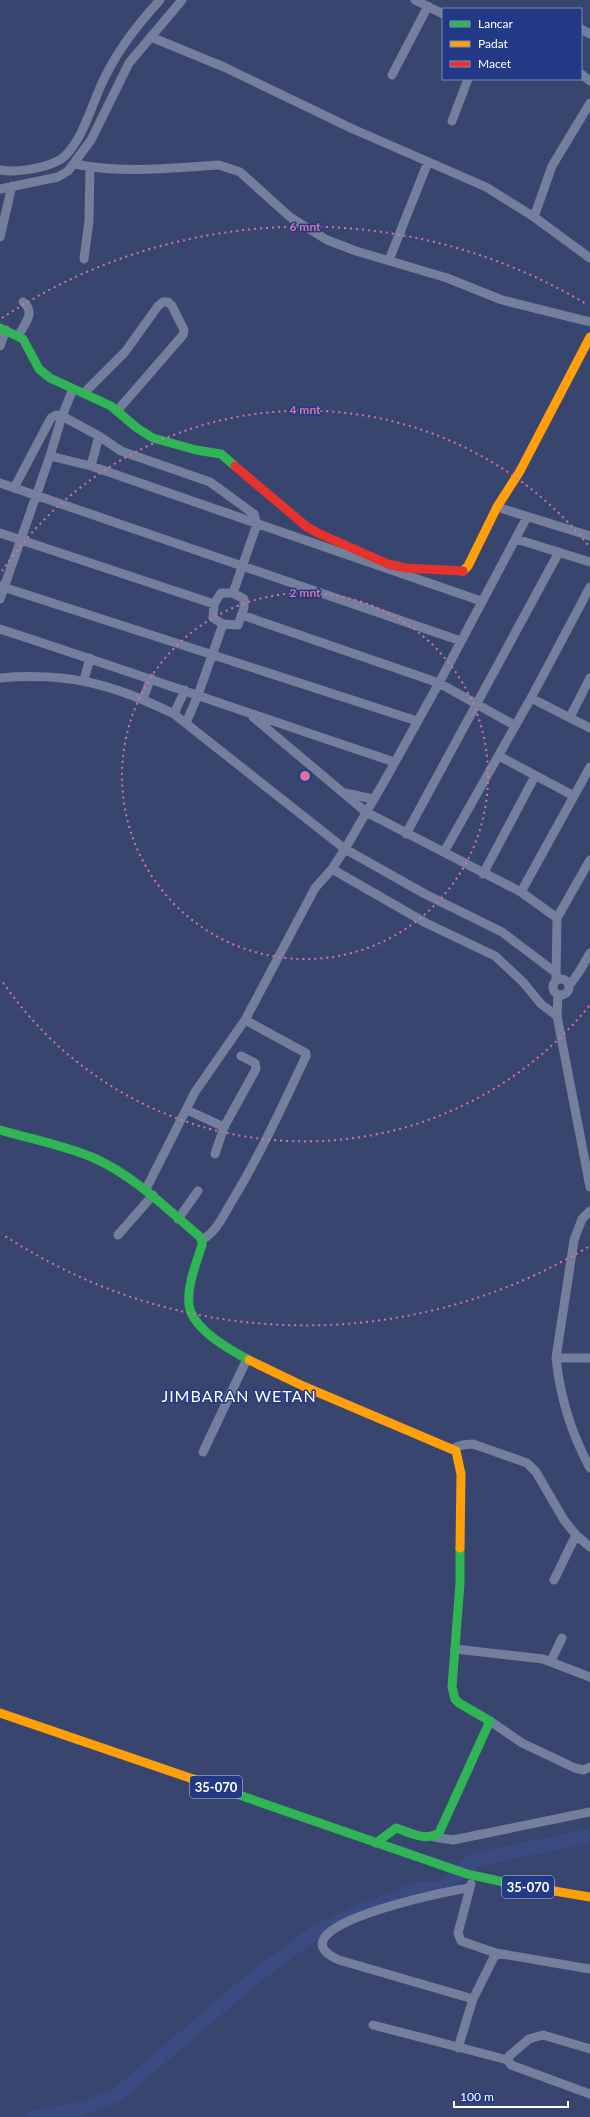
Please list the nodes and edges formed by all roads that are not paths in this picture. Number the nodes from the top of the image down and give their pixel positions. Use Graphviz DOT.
graph roads {
  1 [pos="160,0"];
  2 [pos="182,0"];
  3 [pos="416,0"];
  4 [pos="428,6"];
  5 [pos="442,13"];
  6 [pos="151,37"];
  7 [pos="392,75"];
  8 [pos="582,75"];
  9 [pos="468,80"];
  10 [pos="590,81"];
  11 [pos="590,103"];
  12 [pos="452,121"];
  13 [pos="428,162"];
  14 [pos="75,164"];
  15 [pos="90,167"];
  16 [pos="3,172"];
  17 [pos="12,186"];
  18 [pos="0,189"];
  19 [pos="534,217"];
  20 [pos="0,237"];
  21 [pos="590,258"];
  22 [pos="84,259"];
  23 [pos="389,260"];
  24 [pos="23,302"];
  25 [pos="590,322"];
  26 [pos="3,329"];
  27 [pos="18,336"];
  28 [pos="590,337"];
  29 [pos="0,346"];
  30 [pos="73,389"];
  31 [pos="84,393"];
  32 [pos="116,410"];
  33 [pos="62,416"];
  34 [pos="99,436"];
  35 [pos="50,456"];
  36 [pos="91,466"];
  37 [pos="0,483"];
  38 [pos="14,488"];
  39 [pos="36,496"];
  40 [pos="498,507"];
  41 [pos="527,517"];
  42 [pos="257,524"];
  43 [pos="0,533"];
  44 [pos="590,536"];
  45 [pos="516,539"];
  46 [pos="21,541"];
  47 [pos="559,552"];
  48 [pos="590,562"];
  49 [pos="242,567"];
  50 [pos="2,586"];
  51 [pos="590,587"];
  52 [pos="233,593"];
  53 [pos="0,599"];
  54 [pos="481,601"];
  55 [pos="214,604"];
  56 [pos="242,615"];
  57 [pos="223,624"];
  58 [pos="0,629"];
  59 [pos="461,641"];
  60 [pos="212,655"];
  61 [pos="90,658"];
  62 [pos="0,673"];
  63 [pos="12,677"];
  64 [pos="0,678"];
  65 [pos="151,678"];
  66 [pos="590,678"];
  67 [pos="84,680"];
  68 [pos="439,683"];
  69 [pos="185,690"];
  70 [pos="198,695"];
  71 [pos="531,698"];
  72 [pos="143,699"];
  73 [pos="476,704"];
  74 [pos="248,713"];
  75 [pos="174,714"];
  76 [pos="570,717"];
  77 [pos="417,721"];
  78 [pos="186,723"];
  79 [pos="514,725"];
  80 [pos="590,728"];
  81 [pos="498,756"];
  82 [pos="394,762"];
  83 [pos="590,767"];
  84 [pos="536,776"];
  85 [pos="343,793"];
  86 [pos="574,796"];
  87 [pos="373,799"];
  88 [pos="366,812"];
  89 [pos="406,834"];
  90 [pos="344,849"];
  91 [pos="444,852"];
  92 [pos="590,860"];
  93 [pos="330,870"];
  94 [pos="483,874"];
  95 [pos="521,892"];
  96 [pos="557,918"];
  97 [pos="590,953"];
  98 [pos="556,976"];
  99 [pos="569,986"];
  100 [pos="558,995"];
  101 [pos="557,1016"];
  102 [pos="245,1020"];
  103 [pos="241,1056"];
  104 [pos="186,1110"];
  105 [pos="224,1127"];
  106 [pos="0,1130"];
  107 [pos="215,1154"];
  108 [pos="590,1187"];
  109 [pos="198,1191"];
  110 [pos="149,1192"];
  111 [pos="590,1211"];
  112 [pos="178,1219"];
  113 [pos="118,1235"];
  114 [pos="202,1240"];
  115 [pos="556,1358"];
  116 [pos="590,1358"];
  117 [pos="247,1359"];
  118 [pos="454,1448"];
  119 [pos="203,1452"];
  120 [pos="590,1468"];
  121 [pos="576,1535"];
  122 [pos="590,1547"];
  123 [pos="554,1580"];
  124 [pos="562,1638"];
  125 [pos="455,1649"];
  126 [pos="551,1661"];
  127 [pos="590,1677"];
  128 [pos="0,1713"];
  129 [pos="490,1721"];
  130 [pos="590,1767"];
  131 [pos="590,1812"];
  132 [pos="434,1837"];
  133 [pos="376,1842"];
  134 [pos="470,1875"];
  135 [pos="470,1888"];
  136 [pos="590,1897"];
  137 [pos="496,1953"];
  138 [pos="590,1969"];
  139 [pos="473,1999"];
  140 [pos="374,2025"];
  141 [pos="458,2048"];
  142 [pos="590,2049"];
  143 [pos="508,2060"];
  144 [pos="590,2094"];
  1 -- 16 [label="street"];
  2 -- 6 [label="street"];
  3 -- 4 [label="street"];
  4 -- 5 [label="street"];
  4 -- 7 [label="street"];
  6 -- 13 [label="street"];
  6 -- 14 [label="street"];
  8 -- 10 [label="street"];
  9 -- 12 [label="street"];
  11 -- 19 [label="street"];
  13 -- 19 [label="street"];
  13 -- 23 [label="street"];
  14 -- 15 [label="street"];
  14 -- 17 [label="street"];
  15 -- 22 [label="street"];
  15 -- 23 [label="street"];
  17 -- 18 [label="street"];
  17 -- 20 [label="street"];
  19 -- 21 [label="street"];
  23 -- 25 [label="street"];
  24 -- 27 [label="street"];
  26 -- 27 [label="street"];
  26 -- 29 [label="street"];
  27 -- 30 [label="street"];
  28 -- 40 [label="street"];
  30 -- 31 [label="street"];
  30 -- 33 [label="street"];
  31 -- 32 [label="street"];
  31 -- 32 [label="street"];
  32 -- 40 [label="street"];
  33 -- 34 [label="street"];
  33 -- 35 [label="street"];
  33 -- 38 [label="street"];
  34 -- 36 [label="street"];
  34 -- 42 [label="street"];
  35 -- 36 [label="street"];
  35 -- 39 [label="street"];
  36 -- 42 [label="street"];
  37 -- 38 [label="street"];
  38 -- 39 [label="street"];
  39 -- 46 [label="street"];
  39 -- 49 [label="street"];
  40 -- 41 [label="street"];
  41 -- 44 [label="street"];
  41 -- 45 [label="street"];
  42 -- 49 [label="street"];
  42 -- 54 [label="street"];
  43 -- 46 [label="street"];
  45 -- 47 [label="street"];
  45 -- 54 [label="street"];
  46 -- 50 [label="street"];
  46 -- 55 [label="street"];
  47 -- 48 [label="street"];
  47 -- 73 [label="street"];
  49 -- 52 [label="street"];
  49 -- 59 [label="street"];
  50 -- 53 [label="street"];
  50 -- 60 [label="street"];
  51 -- 71 [label="street"];
  52 -- 55 [label="street"];
  52 -- 56 [label="street"];
  54 -- 59 [label="street"];
  55 -- 57 [label="street"];
  56 -- 57 [label="street"];
  56 -- 68 [label="street"];
  57 -- 60 [label="street"];
  58 -- 61 [label="street"];
  59 -- 68 [label="street"];
  60 -- 70 [label="street"];
  60 -- 77 [label="street"];
  61 -- 65 [label="street"];
  61 -- 67 [label="street"];
  62 -- 63 [label="street"];
  63 -- 64 [label="street"];
  63 -- 67 [label="street"];
  65 -- 69 [label="street"];
  65 -- 72 [label="street"];
  66 -- 76 [label="street"];
  67 -- 72 [label="street"];
  68 -- 73 [label="street"];
  68 -- 77 [label="street"];
  69 -- 70 [label="street"];
  69 -- 75 [label="street"];
  70 -- 74 [label="street"];
  70 -- 78 [label="street"];
  71 -- 76 [label="street"];
  71 -- 79 [label="street"];
  72 -- 75 [label="street"];
  73 -- 79 [label="street"];
  73 -- 89 [label="street"];
  74 -- 82 [label="street"];
  74 -- 85 [label="street"];
  75 -- 78 [label="street"];
  76 -- 80 [label="street"];
  77 -- 82 [label="street"];
  78 -- 90 [label="street"];
  79 -- 81 [label="street"];
  81 -- 84 [label="street"];
  81 -- 91 [label="street"];
  82 -- 87 [label="street"];
  83 -- 86 [label="street"];
  84 -- 86 [label="street"];
  84 -- 94 [label="street"];
  85 -- 87 [label="street"];
  85 -- 88 [label="street"];
  86 -- 95 [label="street"];
  87 -- 88 [label="street"];
  88 -- 89 [label="street"];
  88 -- 90 [label="street"];
  89 -- 91 [label="street"];
  90 -- 93 [label="street"];
  90 -- 98 [label="street"];
  91 -- 94 [label="street"];
  92 -- 96 [label="street"];
  93 -- 101 [label="street"];
  93 -- 102 [label="street"];
  94 -- 95 [label="street"];
  95 -- 96 [label="street"];
  96 -- 98 [label="street"];
  97 -- 99 [label="street"];
  98 -- 99 [label="street"];
  98 -- 100 [label="street"];
  99 -- 100 [label="street"];
  100 -- 101 [label="street"];
  101 -- 108 [label="street"];
  102 -- 104 [label="street"];
  102 -- 114 [label="street"];
  103 -- 105 [label="street"];
  104 -- 105 [label="street"];
  104 -- 110 [label="street"];
  105 -- 107 [label="street"];
  106 -- 110 [label="street"];
  109 -- 112 [label="street"];
  110 -- 112 [label="street"];
  110 -- 113 [label="street"];
  111 -- 115 [label="street"];
  112 -- 114 [label="street"];
  114 -- 117 [label="street"];
  115 -- 116 [label="street"];
  115 -- 120 [label="street"];
  117 -- 118 [label="street"];
  117 -- 119 [label="street"];
  118 -- 121 [label="street"];
  118 -- 125 [label="street"];
  121 -- 122 [label="street"];
  121 -- 123 [label="street"];
  124 -- 126 [label="street"];
  125 -- 126 [label="street"];
  125 -- 129 [label="street"];
  126 -- 127 [label="street"];
  128 -- 133 [label="street, 35-070"];
  129 -- 130 [label="street"];
  129 -- 132 [label="street"];
  131 -- 132 [label="street"];
  132 -- 133 [label="street"];
  133 -- 134 [label="street, 35-070"];
  134 -- 135 [label="street"];
  134 -- 136 [label="street, 35-070"];
  135 -- 137 [label="street"];
  135 -- 139 [label="street"];
  137 -- 138 [label="street"];
  137 -- 139 [label="street"];
  139 -- 141 [label="street"];
  140 -- 141 [label="street"];
  141 -- 143 [label="street"];
  142 -- 143 [label="street"];
  143 -- 144 [label="street"];
}
